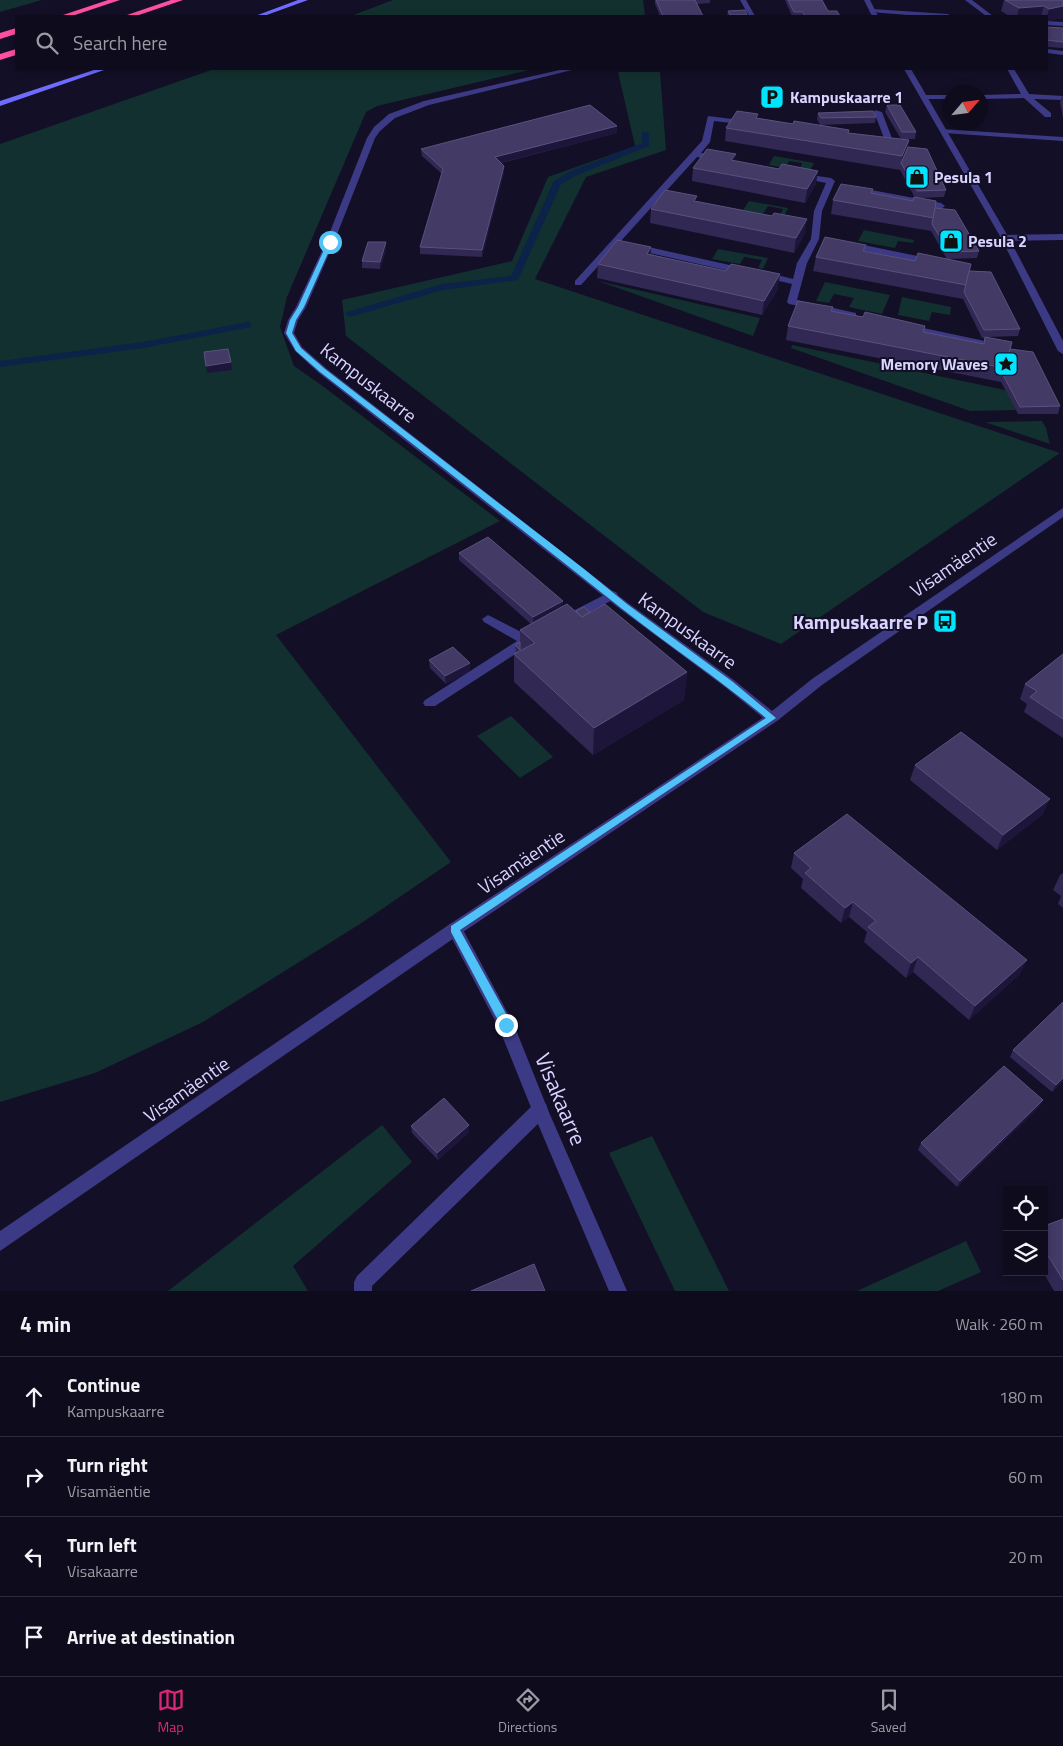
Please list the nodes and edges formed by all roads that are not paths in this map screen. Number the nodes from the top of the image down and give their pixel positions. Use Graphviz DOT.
graph roads {
  1 [pos="116,0"];
  2 [pos="179,0"];
  3 [pos="305,0"];
  4 [pos="743,0"];
  5 [pos="867,0"];
  6 [pos="968,0"];
  7 [pos="874,14"];
  8 [pos="67,15"];
  9 [pos="131,15"];
  10 [pos="261,15"];
  11 [pos="751,15"];
  12 [pos="911,15"];
  13 [pos="989,15"];
  14 [pos="1048,23"];
  15 [pos="1063,24"];
  16 [pos="15,31"];
  17 [pos="0,36"];
  18 [pos="15,52"];
  19 [pos="1048,52"];
  20 [pos="1063,53"];
  21 [pos="0,57"];
  22 [pos="100,70"];
  23 [pos="568,70"];
  24 [pos="908,70"];
  25 [pos="1012,70"];
  26 [pos="1026,96"];
  27 [pos="924,97"];
  28 [pos="943,97"];
  29 [pos="988,97"];
  30 [pos="1063,98"];
  31 [pos="0,104"];
  32 [pos="878,112"];
  33 [pos="1048,115"];
  34 [pos="761,125"];
  35 [pos="944,131"];
  36 [pos="869,139"];
  37 [pos="1063,139"];
  38 [pos="695,154"];
  39 [pos="724,160"];
  40 [pos="788,173"];
  41 [pos="840,187"];
  42 [pos="654,197"];
  43 [pos="664,199"];
  44 [pos="941,206"];
  45 [pos="1005,238"];
  46 [pos="1063,238"];
  47 [pos="613,242"];
  48 [pos="843,244"];
  49 [pos="939,263"];
  50 [pos="796,282"];
  51 [pos="578,283"];
  52 [pos="864,318"];
  53 [pos="900,326"];
  54 [pos="1004,348"];
  55 [pos="1063,351"];
  56 [pos="1063,512"];
  57 [pos="612,595"];
  58 [pos="488,619"];
  59 [pos="561,622"];
  60 [pos="544,631"];
  61 [pos="527,641"];
  62 [pos="430,703"];
  63 [pos="772,718"];
  64 [pos="454,929"];
  65 [pos="540,1110"];
  66 [pos="0,1242"];
  67 [pos="362,1291"];
  68 [pos="618,1291"];
  1 -- 8 [label="highway"];
  2 -- 9 [label="highway"];
  3 -- 10 [label="main road"];
  4 -- 11 [label="street"];
  5 -- 7 [label="street"];
  6 -- 13 [label="street"];
  7 -- 12 [label="street"];
  14 -- 15 [label="street"];
  16 -- 17 [label="highway"];
  18 -- 21 [label="highway"];
  19 -- 20 [label="street"];
  22 -- 31 [label="main road"];
  23 -- 57 [label="street, Kampuskaarre"];
  24 -- 27 [label="street"];
  25 -- 26 [label="street"];
  26 -- 29 [label="street"];
  26 -- 30 [label="street"];
  26 -- 33 [label="street"];
  27 -- 28 [label="street"];
  27 -- 35 [label="street"];
  32 -- 36 [label="street"];
  34 -- 38 [label="street"];
  35 -- 37 [label="street"];
  35 -- 45 [label="street"];
  38 -- 39 [label="street"];
  38 -- 42 [label="street"];
  40 -- 41 [label="street"];
  41 -- 44 [label="street"];
  41 -- 50 [label="street"];
  42 -- 43 [label="street"];
  42 -- 47 [label="street"];
  45 -- 46 [label="street"];
  45 -- 55 [label="street"];
  47 -- 50 [label="street"];
  47 -- 51 [label="street"];
  48 -- 49 [label="street"];
  50 -- 52 [label="street"];
  53 -- 54 [label="street"];
  56 -- 63 [label="street, Visamäentie"];
  57 -- 59 [label="street"];
  57 -- 63 [label="street, Kampuskaarre"];
  58 -- 61 [label="street"];
  60 -- 61 [label="street"];
  61 -- 62 [label="street"];
  63 -- 64 [label="street, Visamäentie"];
  64 -- 65 [label="street, Visakaarre"];
  64 -- 66 [label="street, Visamäentie"];
  65 -- 67 [label="street"];
  65 -- 68 [label="street, Visakaarre"];
}
